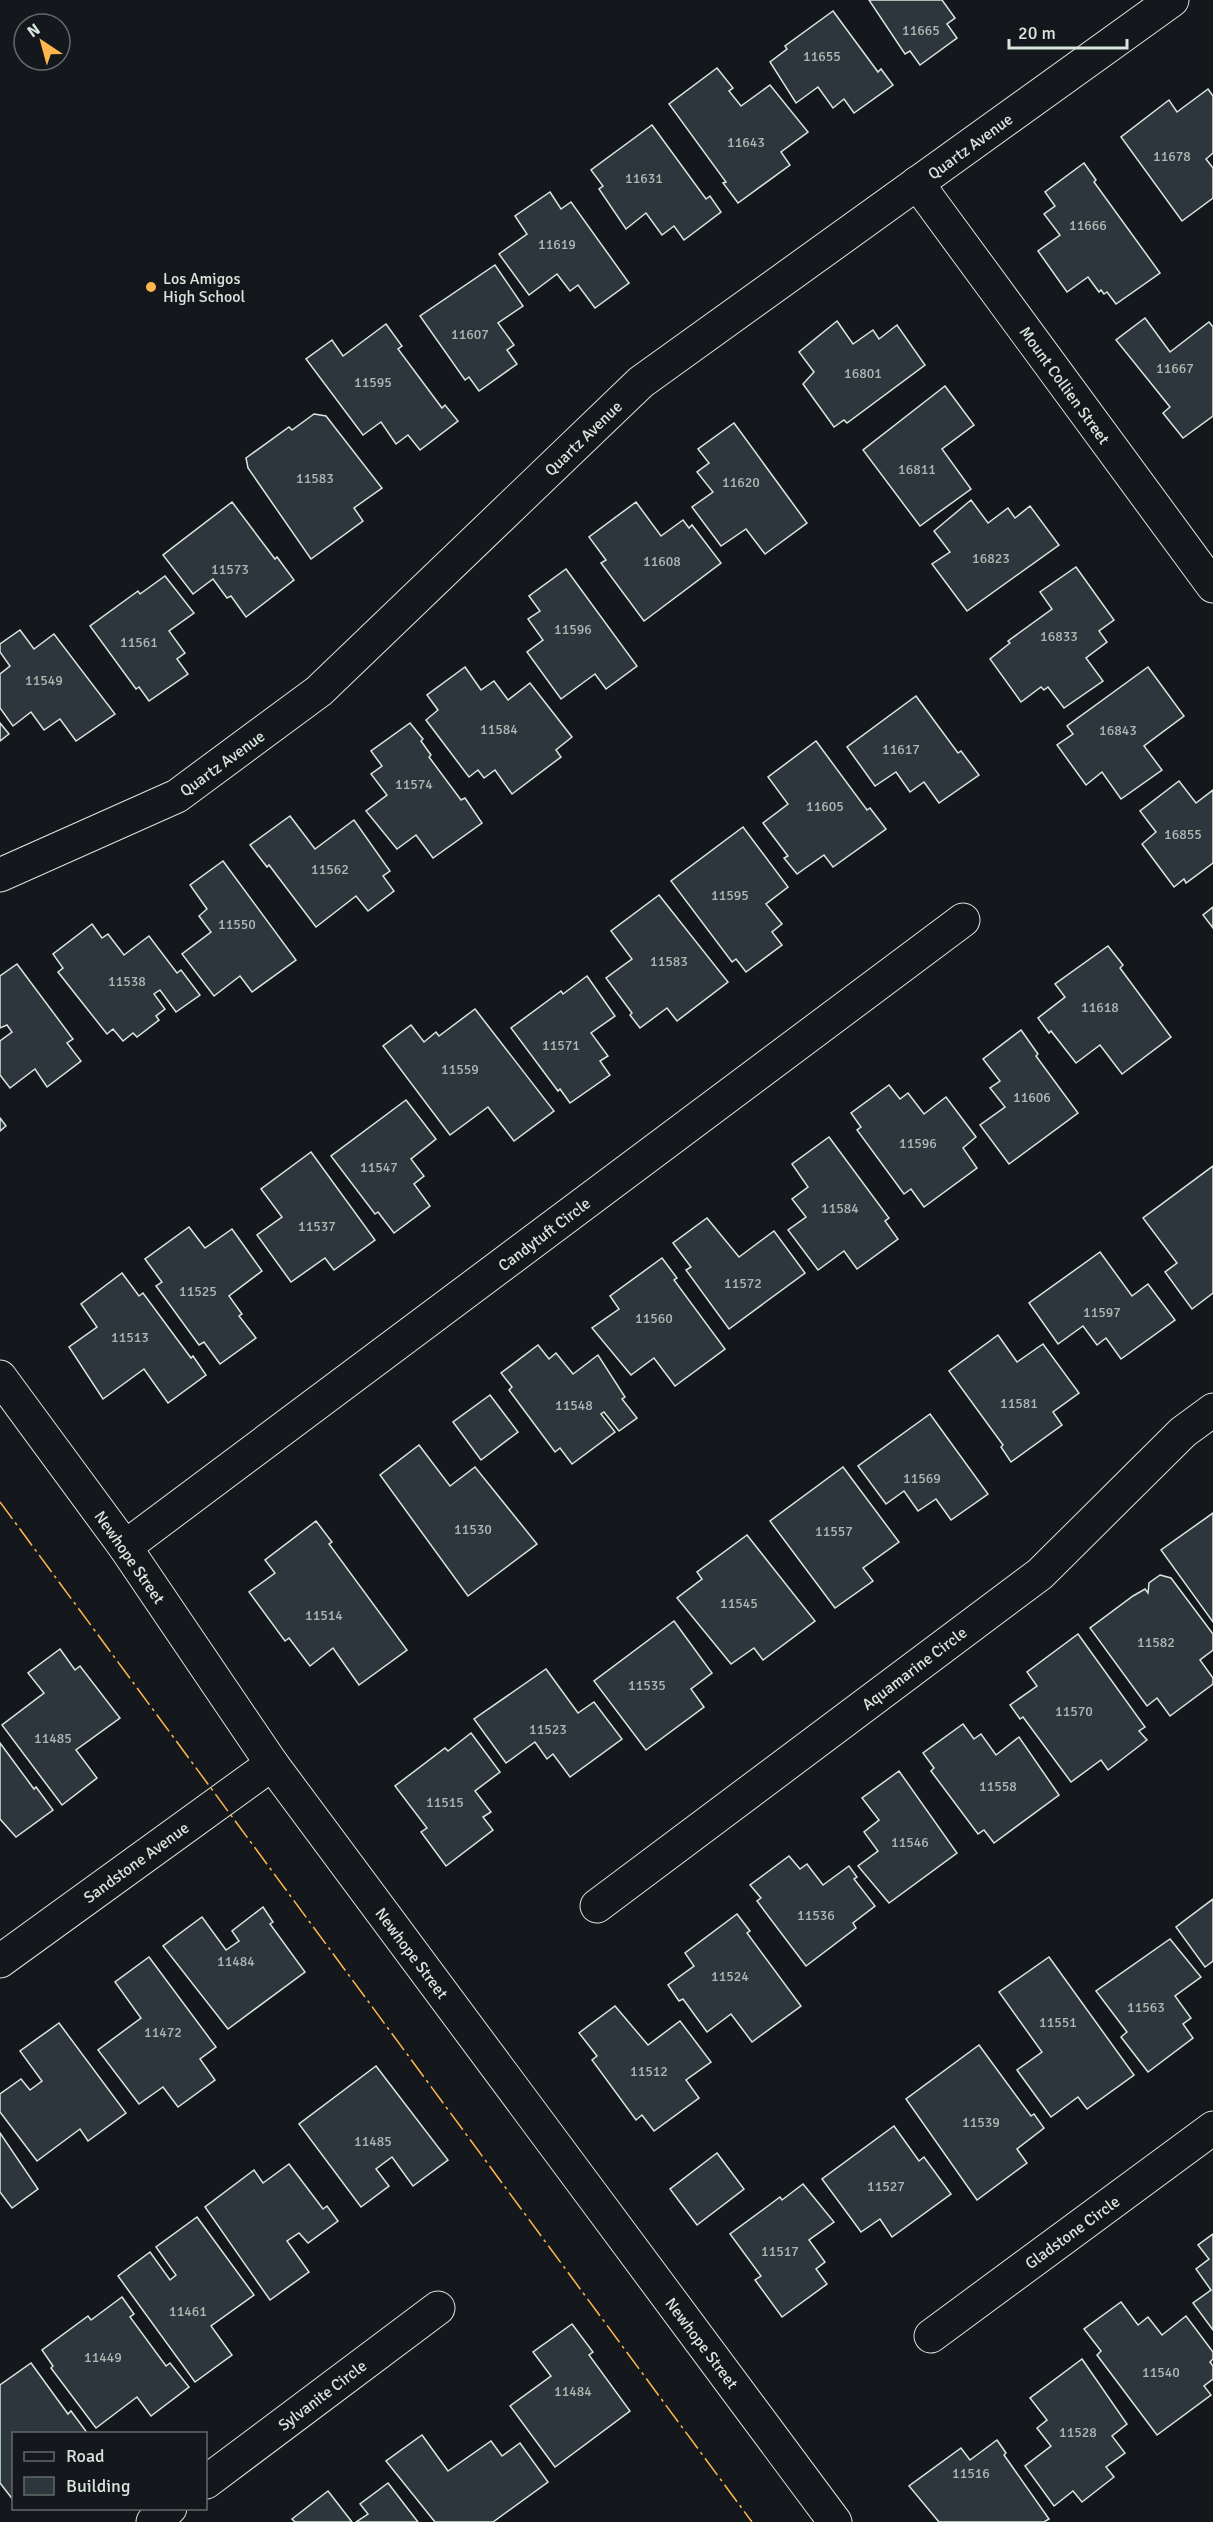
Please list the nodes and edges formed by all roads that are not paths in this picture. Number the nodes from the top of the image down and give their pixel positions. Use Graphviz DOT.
graph roads {
  1 [pos="1172,0"];
  2 [pos="917,183"];
  3 [pos="1208,568"];
  4 [pos="0,875"];
  5 [pos="963,920"];
  6 [pos="0,1377"];
  7 [pos="1213,1410"];
  8 [pos="125,1547"];
  9 [pos="272,1764"];
  10 [pos="597,1906"];
  11 [pos="0,1961"];
  12 [pos="1213,2128"];
  13 [pos="438,2308"];
  14 [pos="931,2336"];
  15 [pos="207,2481"];
  16 [pos="168,2510"];
  17 [pos="153,2522"];
  18 [pos="834,2522"];
  1 -- 2 [label="street, Quartz Avenue"];
  2 -- 3 [label="street, Mount Collien Street"];
  2 -- 4 [label="street, Quartz Avenue"];
  5 -- 8 [label="street, Candytuft Circle"];
  6 -- 8 [label="street, Newhope Street"];
  7 -- 10 [label="street, Aquamarine Circle"];
  8 -- 9 [label="street, Newhope Street"];
  9 -- 11 [label="street, Sandstone Avenue"];
  9 -- 18 [label="street, Newhope Street"];
  12 -- 14 [label="street, Gladstone Circle"];
  13 -- 15 [label="street, Sylvanite Circle"];
  16 -- 17 [label="street"];
}
